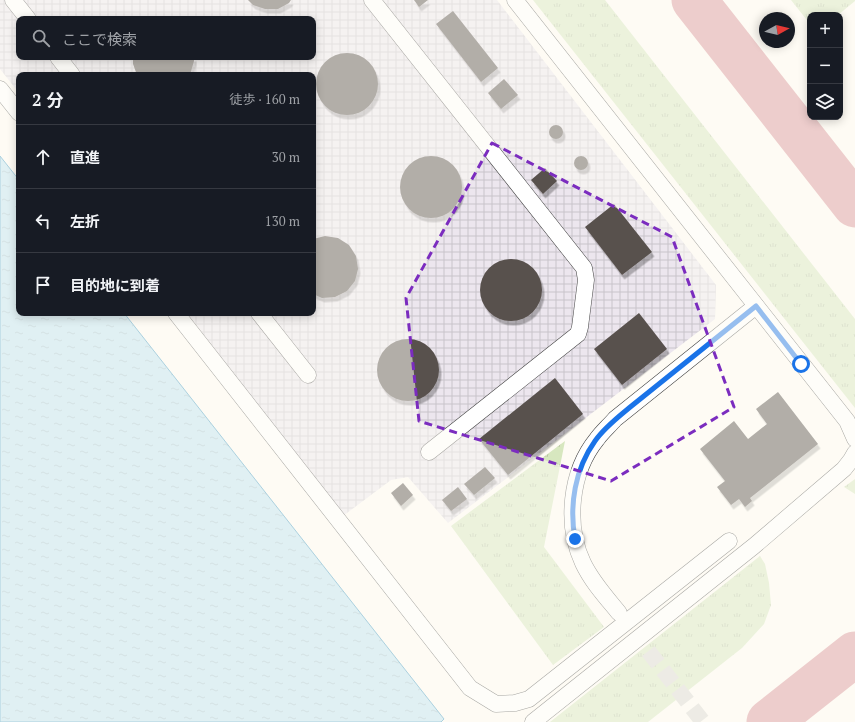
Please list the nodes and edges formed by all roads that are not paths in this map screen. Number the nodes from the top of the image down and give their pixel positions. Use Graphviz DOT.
graph roads {
  1 [pos="14,0"];
  2 [pos="372,0"];
  3 [pos="515,0"];
  4 [pos="26,16"];
  5 [pos="60,60"];
  6 [pos="70,72"];
  7 [pos="0,89"];
  8 [pos="16,109"];
  9 [pos="756,306"];
  10 [pos="178,316"];
  11 [pos="261,316"];
  12 [pos="308,375"];
  13 [pos="851,427"];
  14 [pos="855,439"];
  15 [pos="429,452"];
  16 [pos="855,453"];
  17 [pos="728,541"];
  18 [pos="619,613"];
  19 [pos="533,722"];
  1 -- 4 [label="lane"];
  2 -- 15 [label="lane"];
  3 -- 9 [label="lane"];
  5 -- 6 [label="lane"];
  7 -- 8 [label="lane"];
  9 -- 13 [label="lane"];
  9 -- 18 [label="lane"];
  10 -- 17 [label="lane"];
  11 -- 12 [label="lane"];
  13 -- 14 [label="lane"];
  16 -- 19 [label="lane"];
}
